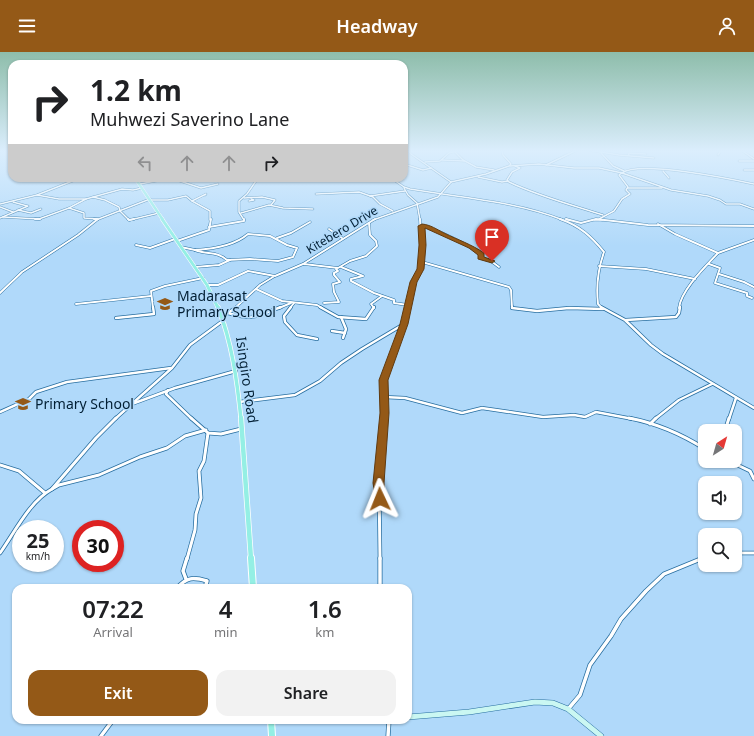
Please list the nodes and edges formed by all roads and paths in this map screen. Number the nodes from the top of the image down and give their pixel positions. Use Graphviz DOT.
graph roads {
  1 [pos="70,182"];
  2 [pos="138,182"];
  3 [pos="156,182"];
  4 [pos="183,182"];
  5 [pos="255,182"];
  6 [pos="396,182"];
  7 [pos="450,182"];
  8 [pos="510,182"];
  9 [pos="623,182"];
  10 [pos="647,182"];
  11 [pos="218,184"];
  12 [pos="141,186"];
  13 [pos="628,188"];
  14 [pos="664,188"];
  15 [pos="404,189"];
  16 [pos="316,194"];
  17 [pos="441,194"];
  18 [pos="37,195"];
  19 [pos="204,195"];
  20 [pos="370,196"];
  21 [pos="93,197"];
  22 [pos="243,198"];
  23 [pos="86,199"];
  24 [pos="150,200"];
  25 [pos="12,201"];
  26 [pos="192,201"];
  27 [pos="249,201"];
  28 [pos="417,203"];
  29 [pos="271,205"];
  30 [pos="0,206"];
  31 [pos="69,208"];
  32 [pos="41,209"];
  33 [pos="314,209"];
  34 [pos="754,209"];
  35 [pos="18,210"];
  36 [pos="120,211"];
  37 [pos="393,211"];
  38 [pos="13,212"];
  39 [pos="159,213"];
  40 [pos="240,213"];
  41 [pos="604,216"];
  42 [pos="1,217"];
  43 [pos="561,218"];
  44 [pos="97,219"];
  45 [pos="599,219"];
  46 [pos="310,222"];
  47 [pos="369,223"];
  48 [pos="658,224"];
  49 [pos="422,226"];
  50 [pos="753,227"];
  51 [pos="209,228"];
  52 [pos="329,229"];
  53 [pos="276,238"];
  54 [pos="342,238"];
  55 [pos="176,240"];
  56 [pos="754,240"];
  57 [pos="136,245"];
  58 [pos="181,247"];
  59 [pos="195,250"];
  60 [pos="718,253"];
  61 [pos="230,260"];
  62 [pos="422,262"];
  63 [pos="303,264"];
  64 [pos="709,264"];
  65 [pos="599,266"];
  66 [pos="195,267"];
  67 [pos="341,267"];
  68 [pos="499,267"];
  69 [pos="336,269"];
  70 [pos="719,274"];
  71 [pos="275,276"];
  72 [pos="203,278"];
  73 [pos="694,278"];
  74 [pos="207,285"];
  75 [pos="754,287"];
  76 [pos="256,289"];
  77 [pos="0,293"];
  78 [pos="151,296"];
  79 [pos="382,296"];
  80 [pos="752,298"];
  81 [pos="292,303"];
  82 [pos="324,303"];
  83 [pos="76,304"];
  84 [pos="408,305"];
  85 [pos="605,309"];
  86 [pos="228,313"];
  87 [pos="340,317"];
  88 [pos="116,318"];
  89 [pos="223,318"];
  90 [pos="625,320"];
  91 [pos="404,324"];
  92 [pos="332,331"];
  93 [pos="345,333"];
  94 [pos="343,338"];
  95 [pos="317,339"];
  96 [pos="172,368"];
  97 [pos="236,371"];
  98 [pos="712,384"];
  99 [pos="168,390"];
  100 [pos="384,397"];
  101 [pos="736,398"];
  102 [pos="239,402"];
  103 [pos="128,406"];
  104 [pos="754,408"];
  105 [pos="0,412"];
  106 [pos="650,424"];
  107 [pos="727,424"];
  108 [pos="242,429"];
  109 [pos="207,431"];
  110 [pos="698,445"];
  111 [pos="0,466"];
  112 [pos="742,467"];
  113 [pos="754,479"];
  114 [pos="52,489"];
  115 [pos="45,493"];
  116 [pos="742,553"];
  117 [pos="0,554"];
  118 [pos="754,554"];
  119 [pos="698,560"];
  120 [pos="186,579"];
  121 [pos="181,584"];
  122 [pos="206,584"];
  123 [pos="253,584"];
  124 [pos="380,584"];
  125 [pos="568,709"];
  126 [pos="412,716"];
  127 [pos="110,724"];
  128 [pos="271,724"];
  129 [pos="389,724"];
  130 [pos="102,736"];
  131 [pos="272,736"];
  132 [pos="388,736"];
  133 [pos="601,736"];
  1 -- 18 [label="street"];
  2 -- 12 [label="main road, Isingiro Road"];
  3 -- 12 [label="street"];
  4 -- 11 [label="street"];
  5 -- 22 [label="street"];
  6 -- 15 [label="street"];
  7 -- 17 [label="street"];
  8 -- 41 [label="street"];
  9 -- 13 [label="street"];
  10 -- 14 [label="street"];
  12 -- 21 [label="street"];
  12 -- 24 [label="main road, Isingiro Road"];
  13 -- 14 [label="street"];
  13 -- 41 [label="street"];
  14 -- 34 [label="street"];
  15 -- 17 [label="street"];
  15 -- 20 [label="street"];
  15 -- 28 [label="street"];
  16 -- 20 [label="street"];
  17 -- 28 [label="street, Kitebero Drive"];
  17 -- 43 [label="street"];
  18 -- 23 [label="street"];
  18 -- 25 [label="street"];
  19 -- 26 [label="street"];
  20 -- 37 [label="street"];
  21 -- 23 [label="street"];
  21 -- 36 [label="street"];
  22 -- 27 [label="street"];
  22 -- 29 [label="street"];
  22 -- 40 [label="street"];
  23 -- 31 [label="street"];
  24 -- 26 [label="street"];
  24 -- 36 [label="street"];
  24 -- 39 [label="main road, Isingiro Road"];
  25 -- 30 [label="street"];
  25 -- 35 [label="street"];
  26 -- 51 [label="street"];
  28 -- 37 [label="street, Kitebero Drive"];
  28 -- 49 [label="street"];
  29 -- 33 [label="street"];
  29 -- 40 [label="street"];
  30 -- 38 [label="street"];
  31 -- 42 [label="street"];
  31 -- 44 [label="street"];
  32 -- 35 [label="street"];
  35 -- 38 [label="street"];
  36 -- 39 [label="street"];
  36 -- 44 [label="street"];
  37 -- 47 [label="street, Kitebero Drive"];
  38 -- 42 [label="street"];
  39 -- 55 [label="main road, Isingiro Road"];
  40 -- 51 [label="street"];
  41 -- 45 [label="street"];
  43 -- 45 [label="street"];
  43 -- 65 [label="street"];
  44 -- 77 [label="street"];
  45 -- 48 [label="street"];
  46 -- 53 [label="street"];
  47 -- 54 [label="street, Kitebero Drive"];
  47 -- 67 [label="street"];
  48 -- 50 [label="street"];
  48 -- 60 [label="street"];
  49 -- 62 [label="street"];
  49 -- 68 [label="street"];
  51 -- 55 [label="street"];
  52 -- 54 [label="street"];
  53 -- 59 [label="street"];
  53 -- 61 [label="street"];
  54 -- 63 [label="street, Kitebero Drive"];
  55 -- 57 [label="street"];
  55 -- 58 [label="main road, Isingiro Road"];
  56 -- 60 [label="street"];
  58 -- 59 [label="street"];
  58 -- 66 [label="main road, Isingiro Road"];
  59 -- 61 [label="street"];
  60 -- 64 [label="street"];
  61 -- 66 [label="street"];
  62 -- 84 [label="street"];
  62 -- 85 [label="street"];
  63 -- 69 [label="street"];
  63 -- 71 [label="street, Kitebero Drive"];
  64 -- 70 [label="street"];
  64 -- 73 [label="street"];
  65 -- 73 [label="street"];
  65 -- 85 [label="street"];
  66 -- 72 [label="main road, Isingiro Road"];
  67 -- 69 [label="street"];
  67 -- 79 [label="street"];
  69 -- 82 [label="street"];
  70 -- 75 [label="street"];
  70 -- 80 [label="street"];
  71 -- 74 [label="street"];
  71 -- 76 [label="street, Kitebero Drive"];
  72 -- 74 [label="main road, Isingiro Road"];
  72 -- 78 [label="street"];
  73 -- 90 [label="street"];
  74 -- 89 [label="main road, Isingiro Road"];
  76 -- 81 [label="street"];
  76 -- 86 [label="street, Kitebero Drive"];
  78 -- 83 [label="street"];
  78 -- 88 [label="street"];
  79 -- 84 [label="street"];
  79 -- 87 [label="street"];
  81 -- 86 [label="street"];
  81 -- 87 [label="street"];
  81 -- 95 [label="street"];
  84 -- 91 [label="street"];
  85 -- 90 [label="street"];
  86 -- 89 [label="street, Kitebero Drive"];
  87 -- 93 [label="street"];
  89 -- 96 [label="street, Kitebero Drive"];
  89 -- 97 [label="main road, Isingiro Road"];
  90 -- 98 [label="street"];
  91 -- 100 [label="street"];
  91 -- 102 [label="street"];
  92 -- 93 [label="street"];
  93 -- 94 [label="street"];
  96 -- 103 [label="street, Kitebero Drive"];
  96 -- 105 [label="street"];
  97 -- 99 [label="street"];
  97 -- 102 [label="main road, Isingiro Road"];
  98 -- 101 [label="street"];
  98 -- 106 [label="street"];
  99 -- 103 [label="street"];
  99 -- 109 [label="street"];
  100 -- 106 [label="street"];
  100 -- 124 [label="street"];
  101 -- 104 [label="street"];
  101 -- 107 [label="street"];
  102 -- 108 [label="main road, Isingiro Road"];
  103 -- 114 [label="street, Kitebero Drive"];
  106 -- 110 [label="street"];
  108 -- 109 [label="street"];
  108 -- 123 [label="main road, Isingiro Road"];
  109 -- 114 [label="street"];
  109 -- 120 [label="street"];
  111 -- 115 [label="street"];
  112 -- 113 [label="street"];
  114 -- 115 [label="street"];
  115 -- 117 [label="street"];
  116 -- 118 [label="street"];
  119 -- 125 [label="street"];
  120 -- 121 [label="street"];
  120 -- 122 [label="street"];
  125 -- 126 [label="street"];
  125 -- 133 [label="street"];
  127 -- 130 [label="street"];
  128 -- 131 [label="main road"];
  129 -- 132 [label="street"];
}
